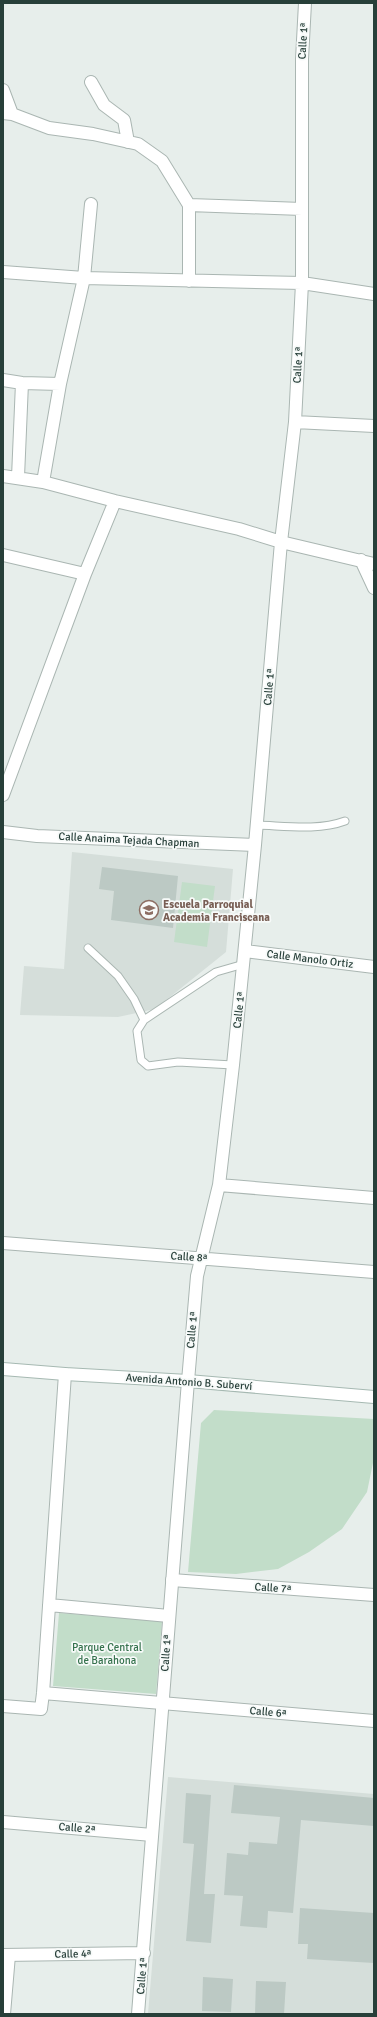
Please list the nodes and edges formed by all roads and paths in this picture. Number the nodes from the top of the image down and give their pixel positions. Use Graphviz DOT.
graph roads {
  1 [pos="305,3"];
  2 [pos="91,82"];
  3 [pos="3,90"];
  4 [pos="7,113"];
  5 [pos="128,142"];
  6 [pos="91,204"];
  7 [pos="189,205"];
  8 [pos="302,209"];
  9 [pos="3,272"];
  10 [pos="84,278"];
  11 [pos="189,281"];
  12 [pos="302,283"];
  13 [pos="374,294"];
  14 [pos="3,380"];
  15 [pos="22,383"];
  16 [pos="60,384"];
  17 [pos="295,422"];
  18 [pos="374,426"];
  19 [pos="3,476"];
  20 [pos="18,477"];
  21 [pos="43,482"];
  22 [pos="114,501"];
  23 [pos="281,542"];
  24 [pos="3,555"];
  25 [pos="361,560"];
  26 [pos="374,564"];
  27 [pos="85,574"];
  28 [pos="374,588"];
  29 [pos="8,765"];
  30 [pos="3,795"];
  31 [pos="345,821"];
  32 [pos="257,825"];
  33 [pos="3,832"];
  34 [pos="255,845"];
  35 [pos="88,948"];
  36 [pos="245,951"];
  37 [pos="244,964"];
  38 [pos="374,967"];
  39 [pos="144,1020"];
  40 [pos="233,1065"];
  41 [pos="219,1185"];
  42 [pos="374,1198"];
  43 [pos="3,1243"];
  44 [pos="201,1258"];
  45 [pos="374,1272"];
  46 [pos="3,1369"];
  47 [pos="65,1374"];
  48 [pos="188,1381"];
  49 [pos="374,1397"];
  50 [pos="172,1580"];
  51 [pos="374,1595"];
  52 [pos="49,1605"];
  53 [pos="169,1616"];
  54 [pos="43,1693"];
  55 [pos="163,1702"];
  56 [pos="3,1706"];
  57 [pos="374,1721"];
  58 [pos="3,1822"];
  59 [pos="152,1835"];
  60 [pos="144,1953"];
  61 [pos="5,1955"];
  62 [pos="4,2014"];
  63 [pos="138,2014"];
  1 -- 8 [label="street, Calle 1ª"];
  2 -- 5 [label="street"];
  3 -- 4 [label="street"];
  4 -- 5 [label="street"];
  5 -- 7 [label="street"];
  6 -- 10 [label="street"];
  7 -- 8 [label="street"];
  7 -- 11 [label="street"];
  8 -- 12 [label="street, Calle 1ª"];
  9 -- 10 [label="street"];
  10 -- 11 [label="street"];
  10 -- 16 [label="street"];
  11 -- 12 [label="street"];
  12 -- 13 [label="street"];
  12 -- 17 [label="street, Calle 1ª"];
  14 -- 15 [label="street"];
  15 -- 16 [label="street"];
  15 -- 20 [label="street"];
  16 -- 21 [label="street"];
  17 -- 18 [label="street"];
  17 -- 23 [label="street, Calle 1ª"];
  19 -- 20 [label="street"];
  20 -- 21 [label="street"];
  21 -- 22 [label="street"];
  22 -- 23 [label="street"];
  22 -- 27 [label="street"];
  23 -- 25 [label="street"];
  23 -- 32 [label="street, Calle 1ª"];
  24 -- 27 [label="street"];
  25 -- 26 [label="street"];
  25 -- 28 [label="street"];
  27 -- 29 [label="street"];
  29 -- 30 [label="street"];
  31 -- 32 [label="lane"];
  32 -- 34 [label="street, Calle 1ª"];
  33 -- 34 [label="street, Calle Anaima Tejada Chapman"];
  34 -- 36 [label="street, Calle 1ª"];
  35 -- 39 [label="lane"];
  36 -- 37 [label="street, Calle 1ª"];
  36 -- 38 [label="street, Calle Manolo Ortiz"];
  37 -- 39 [label="lane"];
  37 -- 40 [label="street, Calle 1ª"];
  39 -- 40 [label="lane"];
  40 -- 41 [label="street, Calle 1ª"];
  41 -- 42 [label="street"];
  41 -- 44 [label="street, Calle 1ª"];
  43 -- 44 [label="street, Calle 8ª"];
  44 -- 45 [label="street, Calle 8ª"];
  44 -- 48 [label="street, Calle 1ª"];
  46 -- 47 [label="street, Avenida Antonio B. Suberví"];
  47 -- 48 [label="street, Avenida Antonio B. Suberví"];
  47 -- 52 [label="street"];
  48 -- 49 [label="street, Avenida Antonio B. Suberví"];
  48 -- 50 [label="street, Calle 1ª"];
  50 -- 51 [label="street, Calle 7ª"];
  50 -- 53 [label="street, Calle 1ª"];
  52 -- 53 [label="street"];
  52 -- 54 [label="street"];
  53 -- 55 [label="street, Calle 1ª"];
  54 -- 55 [label="street, Calle 6ª"];
  54 -- 56 [label="street"];
  55 -- 57 [label="street, Calle 6ª"];
  55 -- 59 [label="street, Calle 1ª"];
  58 -- 59 [label="street, Calle 2ª"];
  59 -- 60 [label="street, Calle 1ª"];
  60 -- 61 [label="street, Calle 4ª"];
  60 -- 63 [label="street, Calle 1ª"];
  61 -- 62 [label="street"];
}
